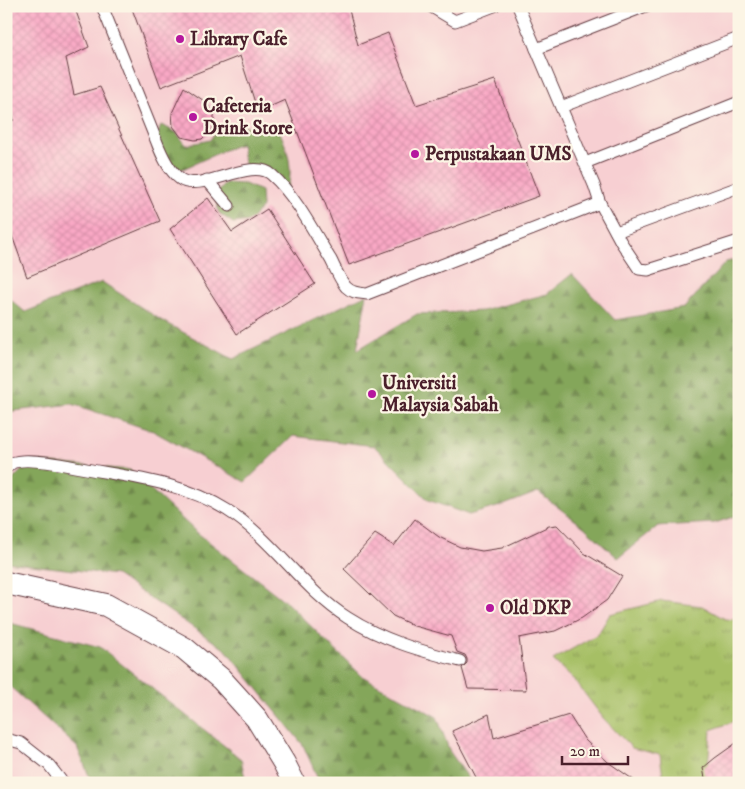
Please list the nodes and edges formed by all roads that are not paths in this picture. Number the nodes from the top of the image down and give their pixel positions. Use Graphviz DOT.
graph roads {
  1 [pos="102,6"];
  2 [pos="430,6"];
  3 [pos="494,6"];
  4 [pos="518,6"];
  5 [pos="646,6"];
  6 [pos="739,38"];
  7 [pos="536,49"];
  8 [pos="739,102"];
  9 [pos="561,107"];
  10 [pos="584,162"];
  11 [pos="207,180"];
  12 [pos="739,187"];
  13 [pos="600,203"];
  14 [pos="229,206"];
  15 [pos="616,232"];
  16 [pos="739,241"];
  17 [pos="6,468"];
  18 [pos="6,583"];
  19 [pos="460,661"];
  20 [pos="6,739"];
  21 [pos="63,783"];
  22 [pos="294,783"];
  1 -- 11 [label="lane"];
  2 -- 3 [label="lane"];
  4 -- 7 [label="lane"];
  5 -- 7 [label="lane"];
  6 -- 9 [label="lane"];
  7 -- 9 [label="lane"];
  8 -- 10 [label="lane"];
  9 -- 10 [label="lane"];
  10 -- 13 [label="lane"];
  11 -- 13 [label="lane"];
  11 -- 14 [label="lane"];
  12 -- 15 [label="lane"];
  13 -- 15 [label="lane"];
  15 -- 16 [label="lane"];
  17 -- 19 [label="lane"];
  18 -- 22 [label="street"];
  20 -- 21 [label="lane"];
}
